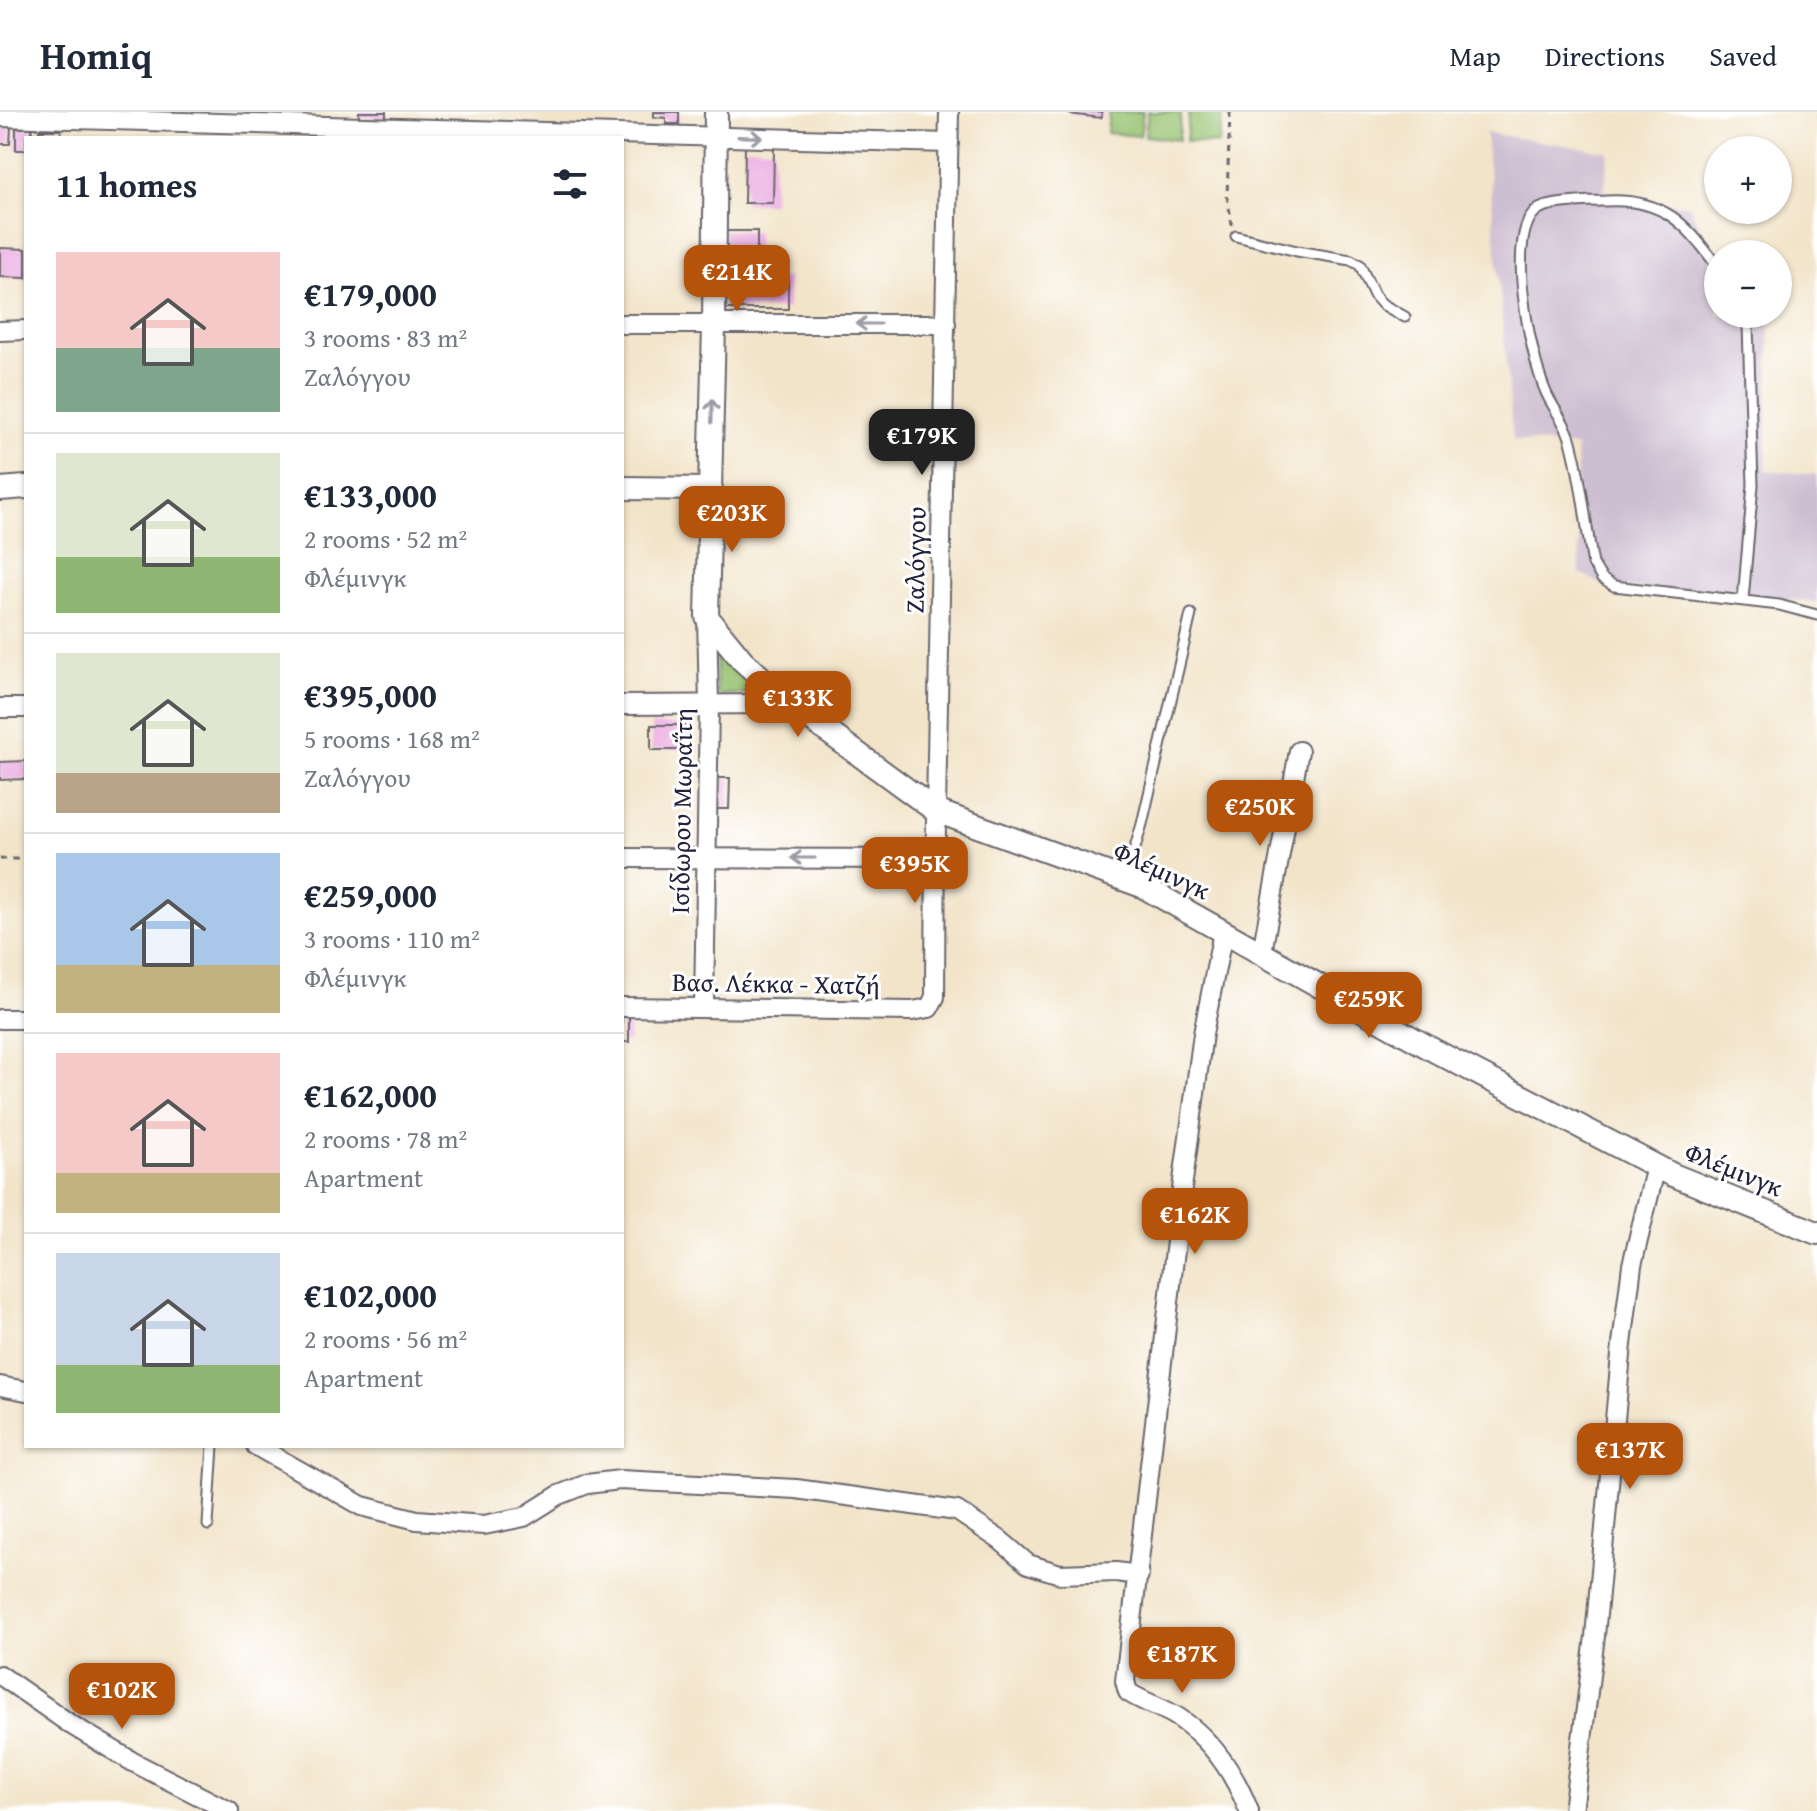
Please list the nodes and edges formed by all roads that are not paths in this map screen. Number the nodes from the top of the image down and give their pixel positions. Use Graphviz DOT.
graph roads {
  1 [pos="716,112"];
  2 [pos="949,112"];
  3 [pos="0,117"];
  4 [pos="113,123"];
  5 [pos="302,125"];
  6 [pos="500,126"];
  7 [pos="715,136"];
  8 [pos="949,143"];
  9 [pos="1236,236"];
  10 [pos="1704,250"];
  11 [pos="1405,317"];
  12 [pos="624,324"];
  13 [pos="714,324"];
  14 [pos="946,324"];
  15 [pos="1748,328"];
  16 [pos="24,330"];
  17 [pos="0,331"];
  18 [pos="24,487"];
  19 [pos="624,488"];
  20 [pos="0,489"];
  21 [pos="711,489"];
  22 [pos="1743,600"];
  23 [pos="1191,614"];
  24 [pos="1817,615"];
  25 [pos="707,617"];
  26 [pos="790,704"];
  27 [pos="624,705"];
  28 [pos="709,705"];
  29 [pos="0,708"];
  30 [pos="24,708"];
  31 [pos="1299,751"];
  32 [pos="936,811"];
  33 [pos="624,858"];
  34 [pos="707,858"];
  35 [pos="937,859"];
  36 [pos="1126,879"];
  37 [pos="1223,932"];
  38 [pos="1262,952"];
  39 [pos="704,1006"];
  40 [pos="624,1007"];
  41 [pos="929,1008"];
  42 [pos="0,1019"];
  43 [pos="24,1019"];
  44 [pos="1656,1166"];
  45 [pos="1817,1233"];
  46 [pos="0,1386"];
  47 [pos="24,1391"];
  48 [pos="213,1448"];
  49 [pos="260,1448"];
  50 [pos="208,1525"];
  51 [pos="1139,1575"];
  52 [pos="0,1675"];
  53 [pos="229,1811"];
  54 [pos="1249,1811"];
  55 [pos="1573,1811"];
  1 -- 7 [label="street"];
  2 -- 8 [label="street, Ζαλόγγου"];
  3 -- 4 [label="street"];
  4 -- 5 [label="street"];
  5 -- 6 [label="street"];
  6 -- 7 [label="street"];
  7 -- 8 [label="street, one-way"];
  7 -- 13 [label="street"];
  8 -- 14 [label="street, Ζαλόγγου"];
  9 -- 11 [label="lane"];
  10 -- 22 [label="lane"];
  12 -- 13 [label="street"];
  14 -- 13 [label="street, one-way"];
  21 -- 13 [label="street, one-way"];
  14 -- 32 [label="street, Ζαλόγγου"];
  15 -- 22 [label="lane"];
  16 -- 17 [label="street"];
  18 -- 20 [label="street"];
  19 -- 21 [label="street"];
  21 -- 25 [label="street"];
  22 -- 24 [label="lane"];
  23 -- 36 [label="lane"];
  25 -- 26 [label="street, Φλέμινγκ"];
  25 -- 28 [label="street, Ισίδωρου Μωραΐτη"];
  26 -- 28 [label="street"];
  26 -- 32 [label="street, Φλέμινγκ"];
  27 -- 28 [label="street"];
  28 -- 34 [label="street, Ισίδωρου Μωραΐτη"];
  29 -- 30 [label="street"];
  31 -- 38 [label="street"];
  32 -- 35 [label="street, Ζαλόγγου"];
  32 -- 36 [label="street, Φλέμινγκ"];
  33 -- 34 [label="street"];
  35 -- 34 [label="street, one-way"];
  34 -- 39 [label="street, Ισίδωρου Μωραΐτη"];
  35 -- 41 [label="street, Ζαλόγγου"];
  36 -- 37 [label="street, Φλέμινγκ"];
  37 -- 38 [label="street, Φλέμινγκ"];
  37 -- 51 [label="street"];
  38 -- 44 [label="street, Φλέμινγκ"];
  39 -- 40 [label="street, Βασ. Λέκκα - Χατζή"];
  39 -- 41 [label="street, Βασ. Λέκκα - Χατζή"];
  42 -- 43 [label="street"];
  44 -- 45 [label="street, Φλέμινγκ"];
  44 -- 55 [label="street"];
  46 -- 47 [label="street"];
  48 -- 50 [label="lane"];
  49 -- 51 [label="street"];
  51 -- 54 [label="street"];
  52 -- 53 [label="street"];
}
